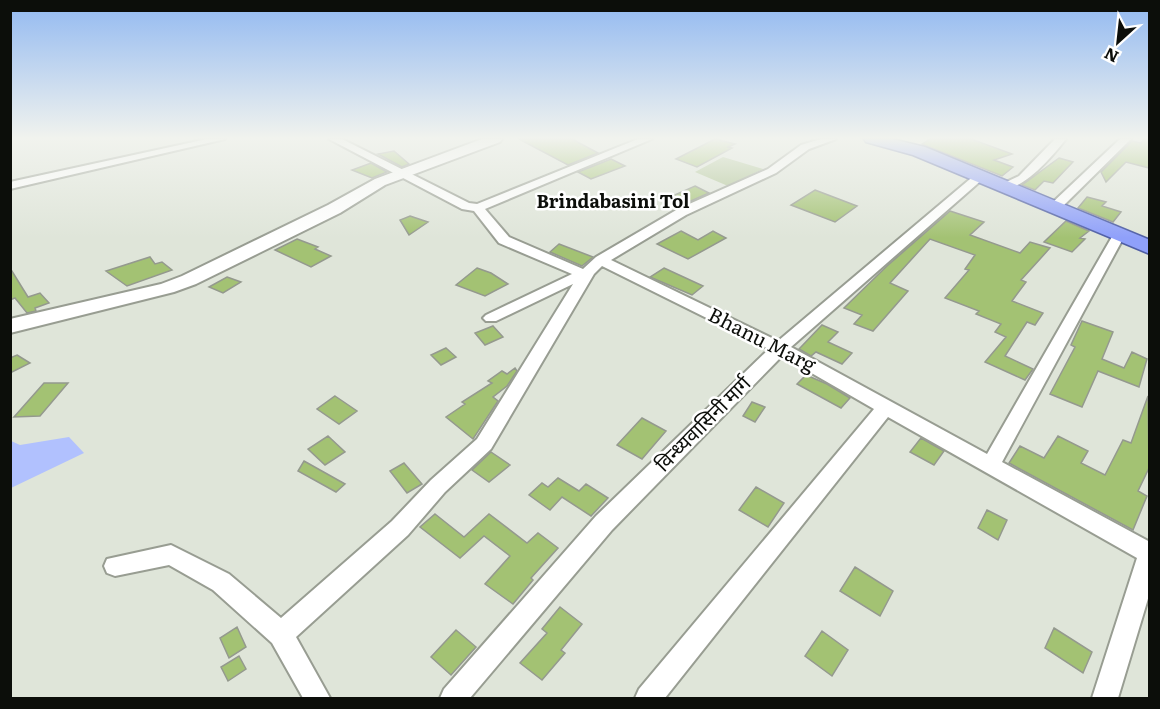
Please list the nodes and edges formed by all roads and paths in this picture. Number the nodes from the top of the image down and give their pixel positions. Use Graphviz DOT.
graph roads {
  1 [pos="72,172"];
  2 [pos="565,172"];
  3 [pos="770,172"];
  4 [pos="970,172"];
  5 [pos="1029,172"];
  6 [pos="1091,172"];
  7 [pos="400,173"];
  8 [pos="980,176"];
  9 [pos="10,186"];
  10 [pos="1006,186"];
  11 [pos="1055,207"];
  12 [pos="478,208"];
  13 [pos="1119,235"];
  14 [pos="1149,248"];
  15 [pos="590,269"];
  16 [pos="491,318"];
  17 [pos="10,326"];
  18 [pos="780,348"];
  19 [pos="886,408"];
  20 [pos="990,466"];
  21 [pos="1149,553"];
  22 [pos="115,566"];
  23 [pos="281,634"];
  24 [pos="317,699"];
  25 [pos="453,699"];
  26 [pos="648,699"];
  27 [pos="1105,699"];
  1 -- 9 [label="street"];
  2 -- 12 [label="street"];
  3 -- 15 [label="street"];
  4 -- 8 [label="highway"];
  5 -- 10 [label="street"];
  6 -- 11 [label="street"];
  7 -- 12 [label="street"];
  7 -- 17 [label="main road"];
  8 -- 10 [label="highway"];
  8 -- 18 [label="street, विन्ध्यवासिनी मार्ग"];
  10 -- 11 [label="highway"];
  11 -- 13 [label="highway"];
  12 -- 15 [label="street, Bhanu Marg"];
  13 -- 14 [label="highway"];
  13 -- 20 [label="street"];
  15 -- 16 [label="street"];
  15 -- 18 [label="street, Bhanu Marg"];
  15 -- 23 [label="street"];
  18 -- 19 [label="street, Bhanu Marg"];
  18 -- 25 [label="street, विन्ध्यवासिनी मार्ग"];
  19 -- 20 [label="street, Bhanu Marg"];
  19 -- 26 [label="street"];
  20 -- 21 [label="street, Bhanu Marg"];
  21 -- 27 [label="street"];
  22 -- 23 [label="street"];
  23 -- 24 [label="street"];
}
